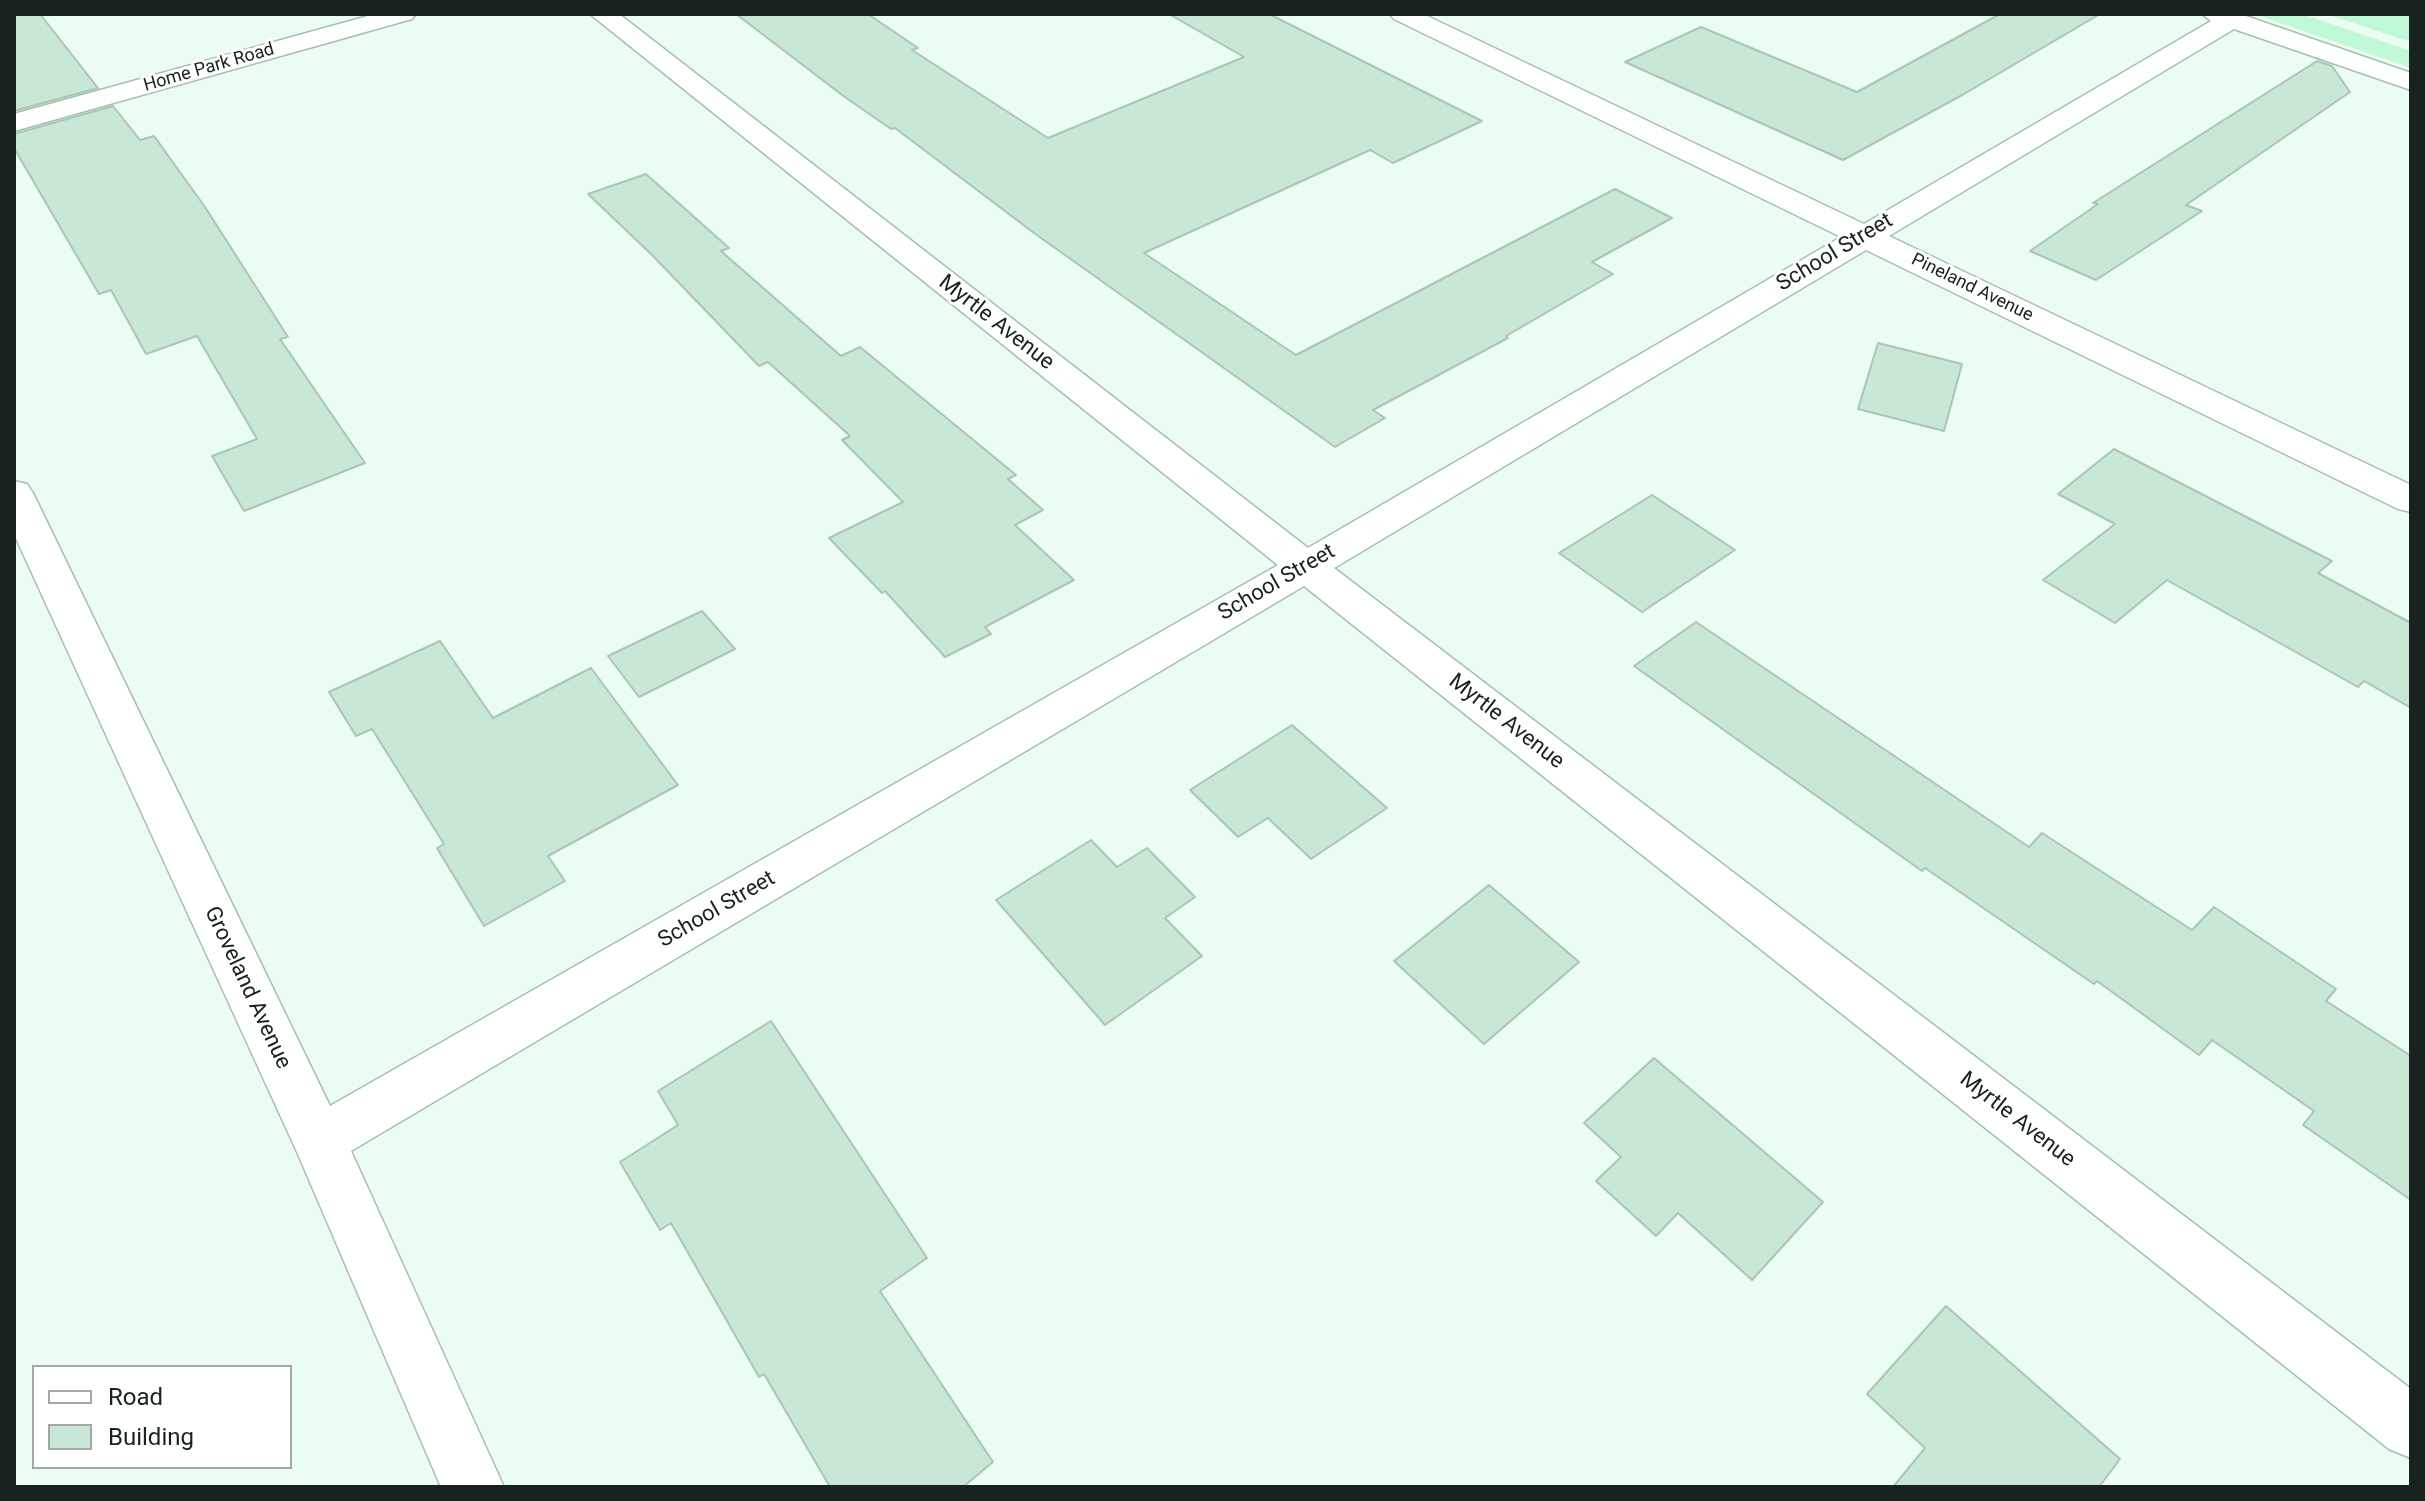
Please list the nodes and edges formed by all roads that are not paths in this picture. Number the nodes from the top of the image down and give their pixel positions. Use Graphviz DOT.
graph roads {
  1 [pos="403,14"];
  2 [pos="603,14"];
  3 [pos="1403,14"];
  4 [pos="2224,17"];
  5 [pos="2411,82"];
  6 [pos="14,123"];
  7 [pos="1864,236"];
  8 [pos="14,493"];
  9 [pos="2411,500"];
  10 [pos="1306,567"];
  11 [pos="319,1141"];
  12 [pos="2411,1427"];
  13 [pos="473,1487"];
  1 -- 6 [label="street, Home Park Road"];
  2 -- 10 [label="street, Myrtle Avenue"];
  3 -- 7 [label="street, Pineland Avenue"];
  4 -- 5 [label="street"];
  4 -- 7 [label="street, School Street"];
  7 -- 9 [label="street, Pineland Avenue"];
  7 -- 10 [label="street, School Street"];
  8 -- 11 [label="street, Groveland Avenue"];
  10 -- 11 [label="street, School Street"];
  10 -- 12 [label="street, Myrtle Avenue"];
  11 -- 13 [label="street, Groveland Avenue"];
}
